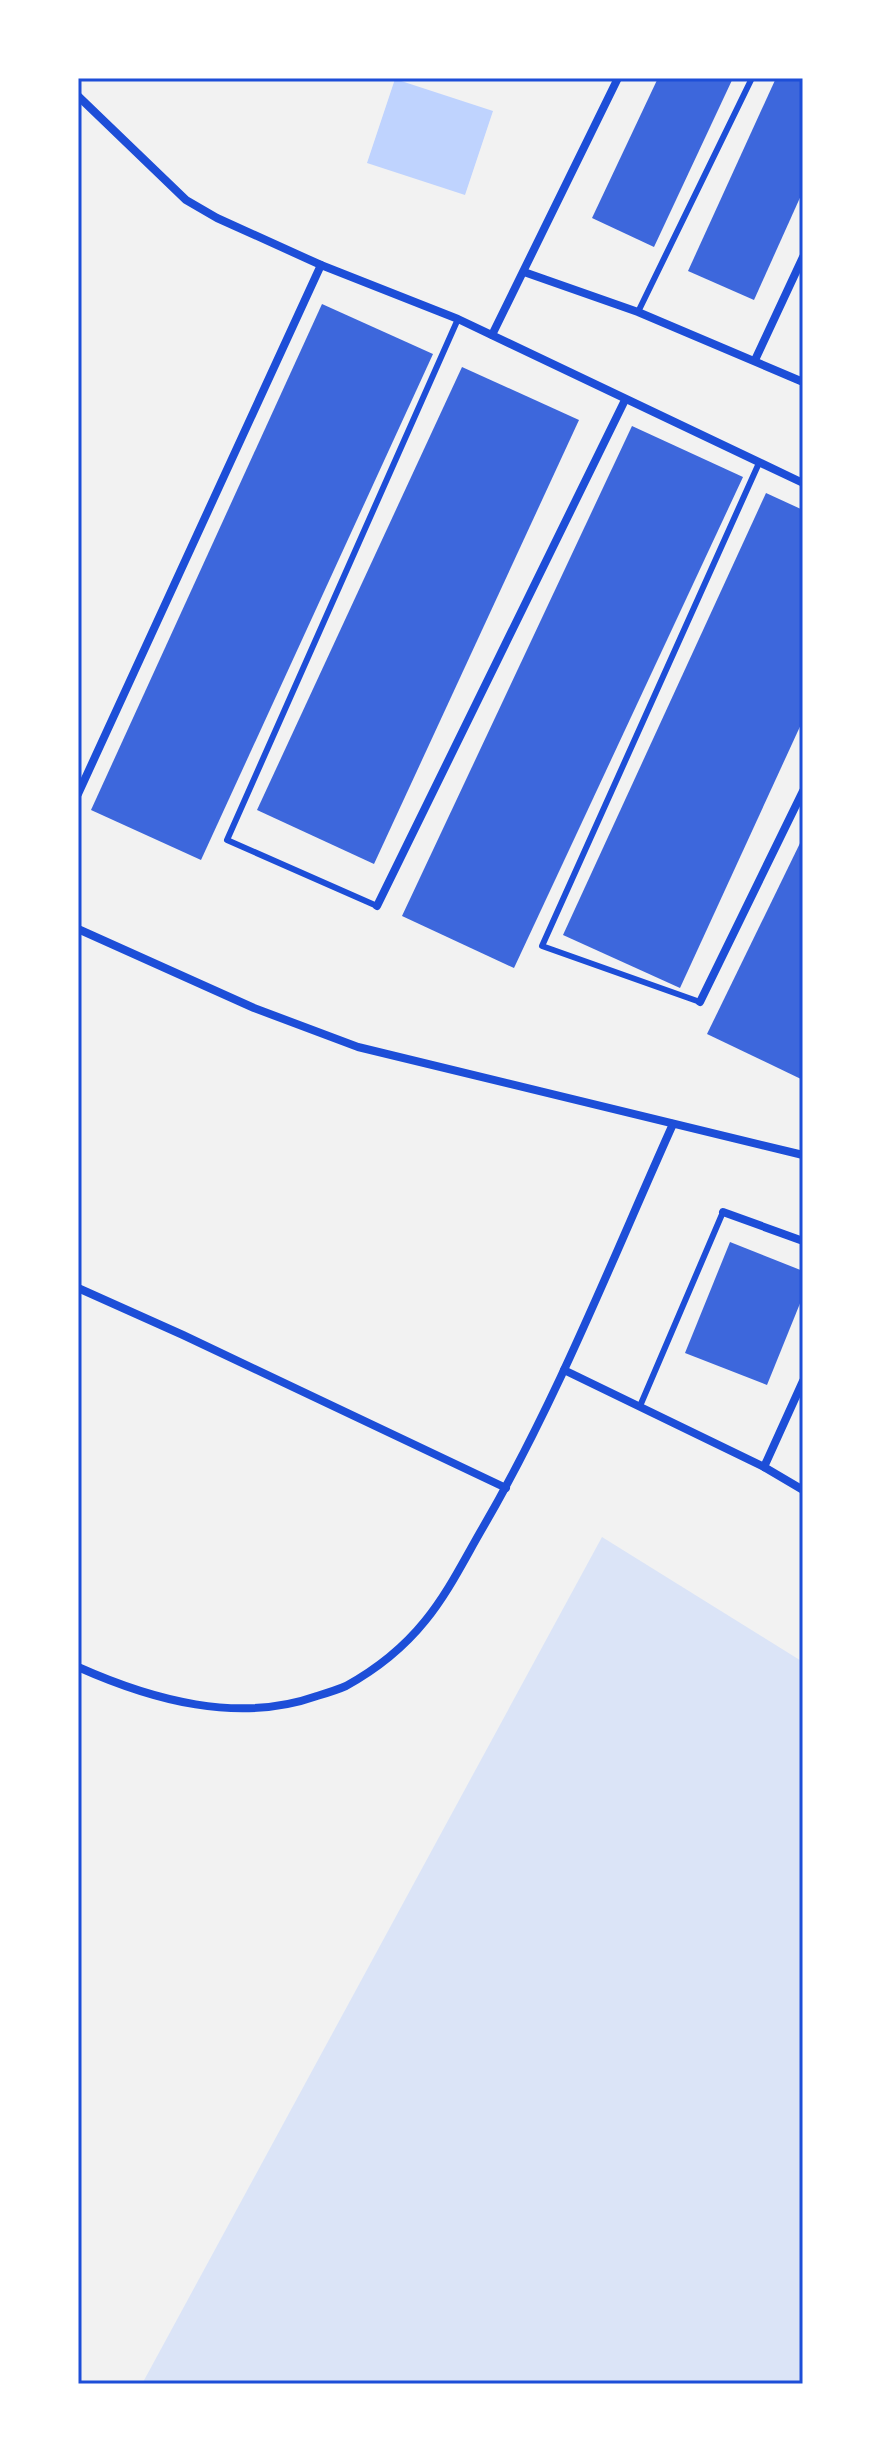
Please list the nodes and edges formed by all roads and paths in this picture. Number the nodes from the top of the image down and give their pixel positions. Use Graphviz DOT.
graph roads {
  1 [pos="618,78"];
  2 [pos="752,78"];
  3 [pos="78,96"];
  4 [pos="803,257"];
  5 [pos="321,265"];
  6 [pos="524,272"];
  7 [pos="638,312"];
  8 [pos="458,319"];
  9 [pos="492,335"];
  10 [pos="755,360"];
  11 [pos="803,382"];
  12 [pos="625,400"];
  13 [pos="759,463"];
  14 [pos="803,483"];
  15 [pos="803,791"];
  16 [pos="78,794"];
  17 [pos="377,906"];
  18 [pos="78,929"];
  19 [pos="700,1002"];
  20 [pos="673,1124"];
  21 [pos="803,1155"];
  22 [pos="723,1212"];
  23 [pos="803,1241"];
  24 [pos="78,1288"];
  25 [pos="564,1370"];
  26 [pos="803,1381"];
  27 [pos="640,1406"];
  28 [pos="764,1467"];
  29 [pos="506,1488"];
  30 [pos="803,1490"];
  31 [pos="78,1667"];
  1 -- 6 [label="street"];
  2 -- 7 [label="lane"];
  3 -- 5 [label="street"];
  4 -- 10 [label="street"];
  5 -- 8 [label="street"];
  5 -- 16 [label="street"];
  6 -- 7 [label="street"];
  6 -- 9 [label="street"];
  7 -- 10 [label="street"];
  8 -- 9 [label="street"];
  8 -- 17 [label="lane"];
  9 -- 12 [label="street"];
  10 -- 11 [label="street"];
  12 -- 13 [label="street"];
  12 -- 17 [label="street"];
  13 -- 14 [label="street"];
  13 -- 19 [label="lane"];
  15 -- 19 [label="street"];
  18 -- 20 [label="street"];
  20 -- 21 [label="street"];
  20 -- 25 [label="street"];
  22 -- 23 [label="street"];
  22 -- 27 [label="lane"];
  24 -- 29 [label="street"];
  25 -- 27 [label="street"];
  25 -- 29 [label="street"];
  26 -- 28 [label="street"];
  27 -- 28 [label="street"];
  28 -- 30 [label="street"];
  29 -- 31 [label="street"];
}
